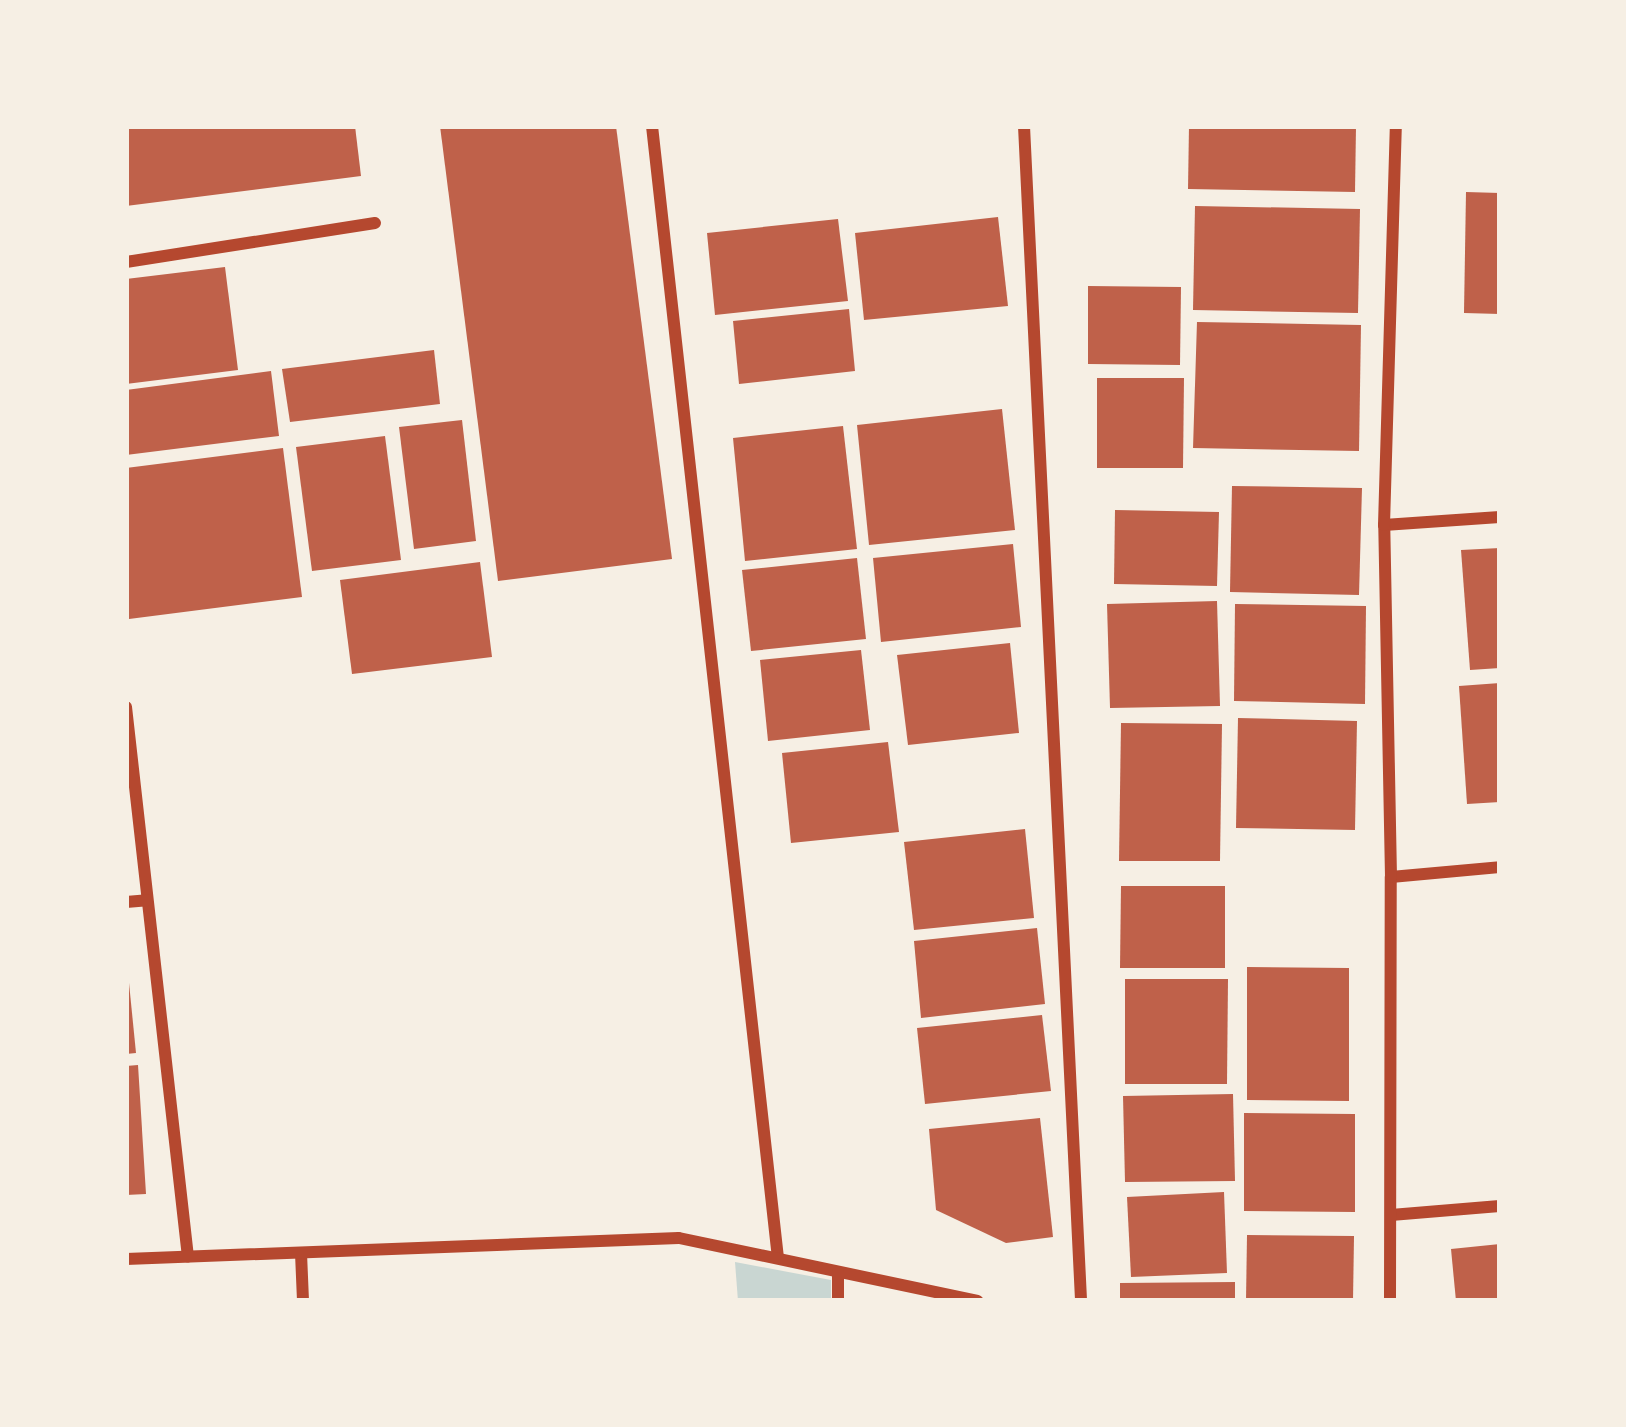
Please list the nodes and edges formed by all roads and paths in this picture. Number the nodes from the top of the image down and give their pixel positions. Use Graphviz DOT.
graph roads {
  1 [pos="652,126"];
  2 [pos="1024,126"];
  3 [pos="1396,126"];
  4 [pos="375,223"];
  5 [pos="126,262"];
  6 [pos="1500,518"];
  7 [pos="1384,525"];
  8 [pos="126,707"];
  9 [pos="1500,867"];
  10 [pos="1391,877"];
  11 [pos="148,900"];
  12 [pos="126,902"];
  13 [pos="1500,1206"];
  14 [pos="1391,1215"];
  15 [pos="301,1253"];
  16 [pos="188,1257"];
  17 [pos="778,1258"];
  18 [pos="126,1259"];
  19 [pos="838,1272"];
  20 [pos="303,1301"];
  21 [pos="838,1301"];
  22 [pos="977,1301"];
  23 [pos="1081,1301"];
  24 [pos="1390,1301"];
  1 -- 17 [label="street"];
  2 -- 23 [label="street"];
  3 -- 7 [label="street"];
  4 -- 5 [label="street"];
  6 -- 7 [label="street"];
  7 -- 10 [label="street"];
  8 -- 11 [label="street"];
  9 -- 10 [label="street"];
  10 -- 14 [label="street"];
  11 -- 12 [label="street"];
  11 -- 16 [label="street"];
  13 -- 14 [label="street"];
  14 -- 24 [label="street"];
  15 -- 16 [label="street"];
  15 -- 17 [label="street"];
  15 -- 20 [label="street"];
  16 -- 18 [label="street"];
  17 -- 19 [label="street"];
  19 -- 21 [label="street"];
  19 -- 22 [label="street"];
}
